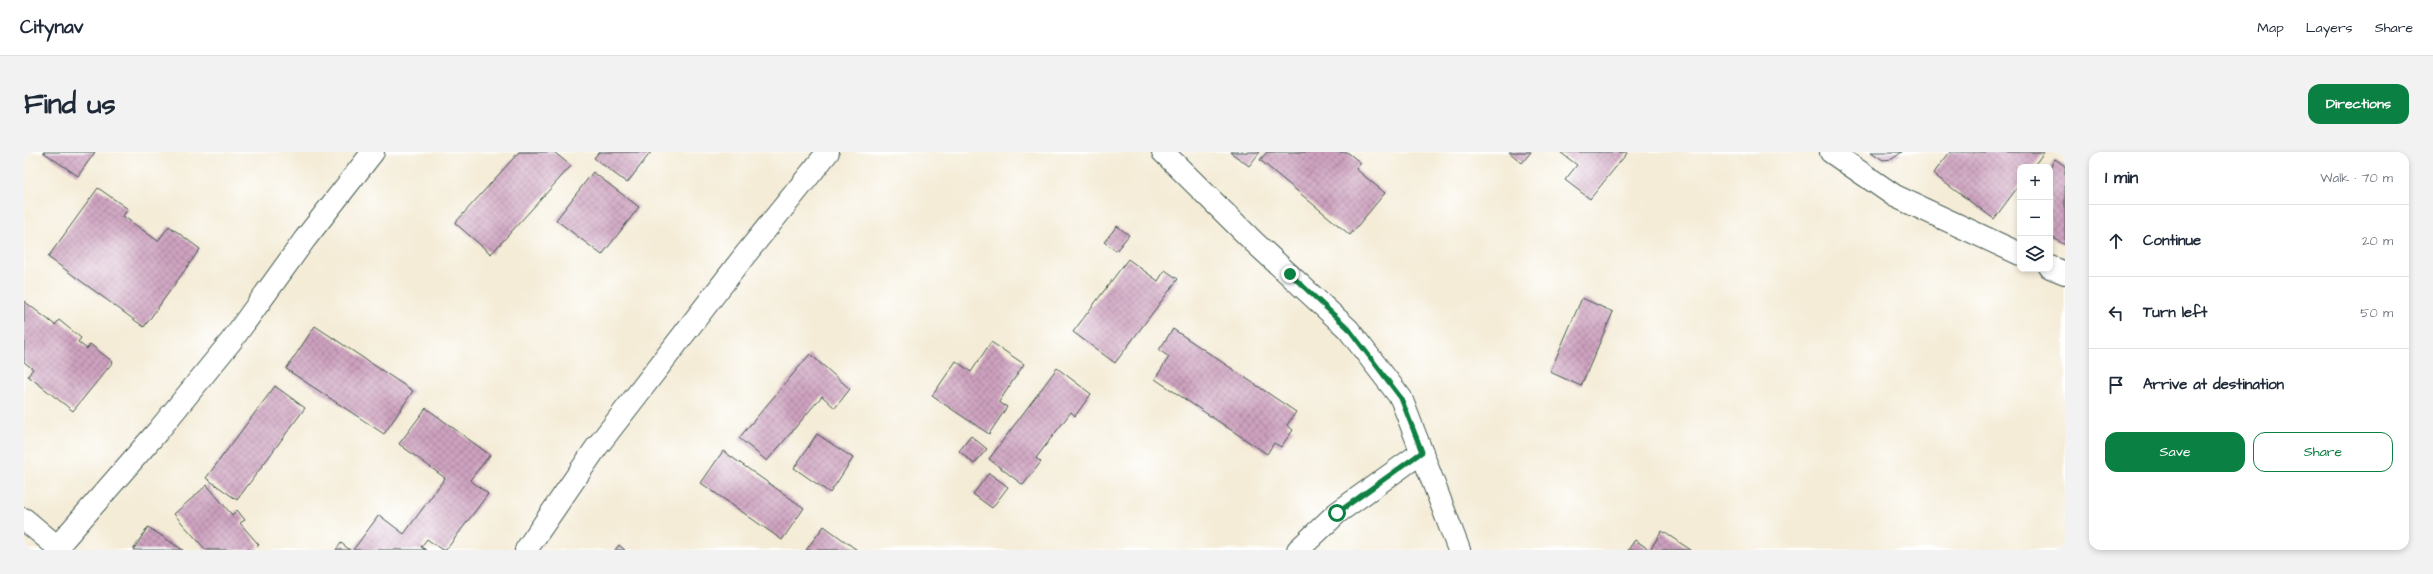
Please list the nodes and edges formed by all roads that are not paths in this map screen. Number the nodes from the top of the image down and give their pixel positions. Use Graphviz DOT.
graph roads {
  1 [pos="373,152"];
  2 [pos="828,152"];
  3 [pos="1831,152"];
  4 [pos="1172,155"];
  5 [pos="2017,253"];
  6 [pos="2053,268"];
  7 [pos="2065,274"];
  8 [pos="1422,452"];
  9 [pos="24,519"];
  10 [pos="59,549"];
  11 [pos="526,550"];
  12 [pos="1298,550"];
  13 [pos="1459,550"];
  1 -- 10 [label="street"];
  2 -- 11 [label="street"];
  3 -- 5 [label="street"];
  4 -- 8 [label="street"];
  6 -- 7 [label="street"];
  8 -- 12 [label="street"];
  8 -- 13 [label="street"];
  9 -- 10 [label="street"];
}
